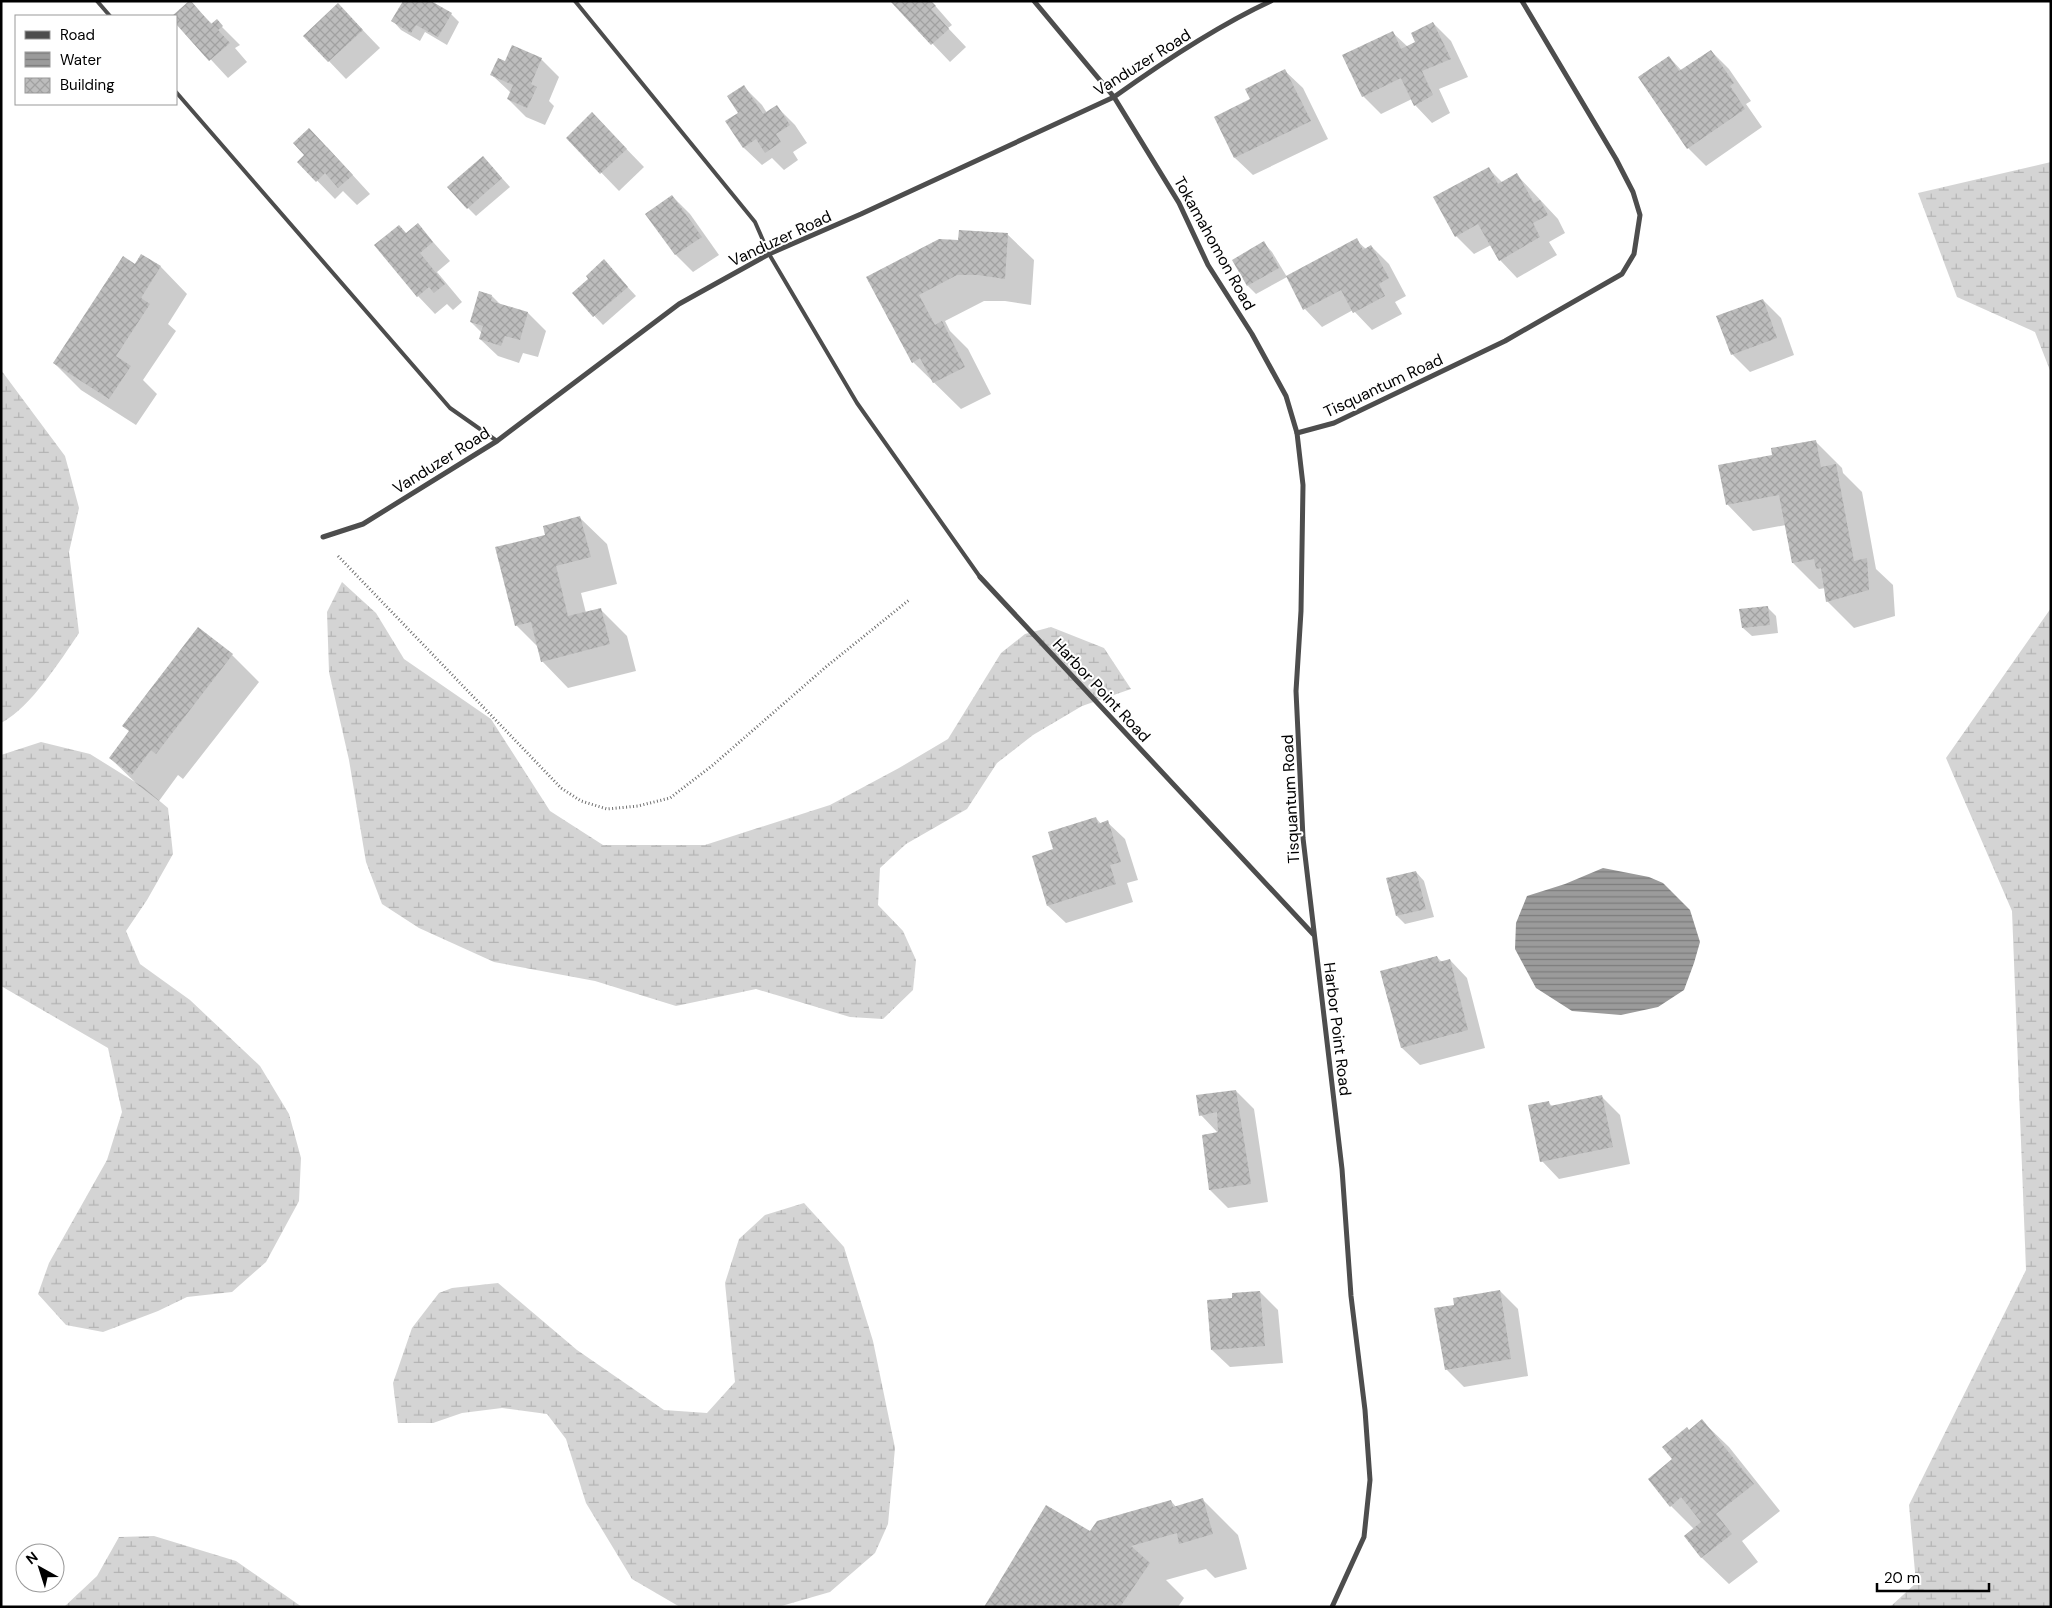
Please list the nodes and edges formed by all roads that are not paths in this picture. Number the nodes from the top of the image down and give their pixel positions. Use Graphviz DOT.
graph roads {
  1 [pos="97,1"];
  2 [pos="575,1"];
  3 [pos="1034,1"];
  4 [pos="1271,1"];
  5 [pos="1522,1"];
  6 [pos="109,15"];
  7 [pos="178,94"];
  8 [pos="1114,97"];
  9 [pos="769,254"];
  10 [pos="1297,433"];
  11 [pos="497,441"];
  12 [pos="323,537"];
  13 [pos="980,577"];
  14 [pos="1314,934"];
  15 [pos="1332,1607"];
  1 -- 6 [label="lane"];
  2 -- 9 [label="lane"];
  3 -- 8 [label="street, Tokamahomon Road"];
  4 -- 8 [label="street, Vanduzer Road"];
  5 -- 10 [label="street, Tisquantum Road"];
  7 -- 11 [label="lane"];
  8 -- 9 [label="street, Vanduzer Road"];
  8 -- 10 [label="street, Tokamahomon Road"];
  9 -- 11 [label="street, Vanduzer Road"];
  9 -- 13 [label="lane"];
  10 -- 14 [label="street, Tisquantum Road"];
  11 -- 12 [label="street, Vanduzer Road"];
  13 -- 14 [label="street, Harbor Point Road"];
  14 -- 15 [label="street, Harbor Point Road"];
}
